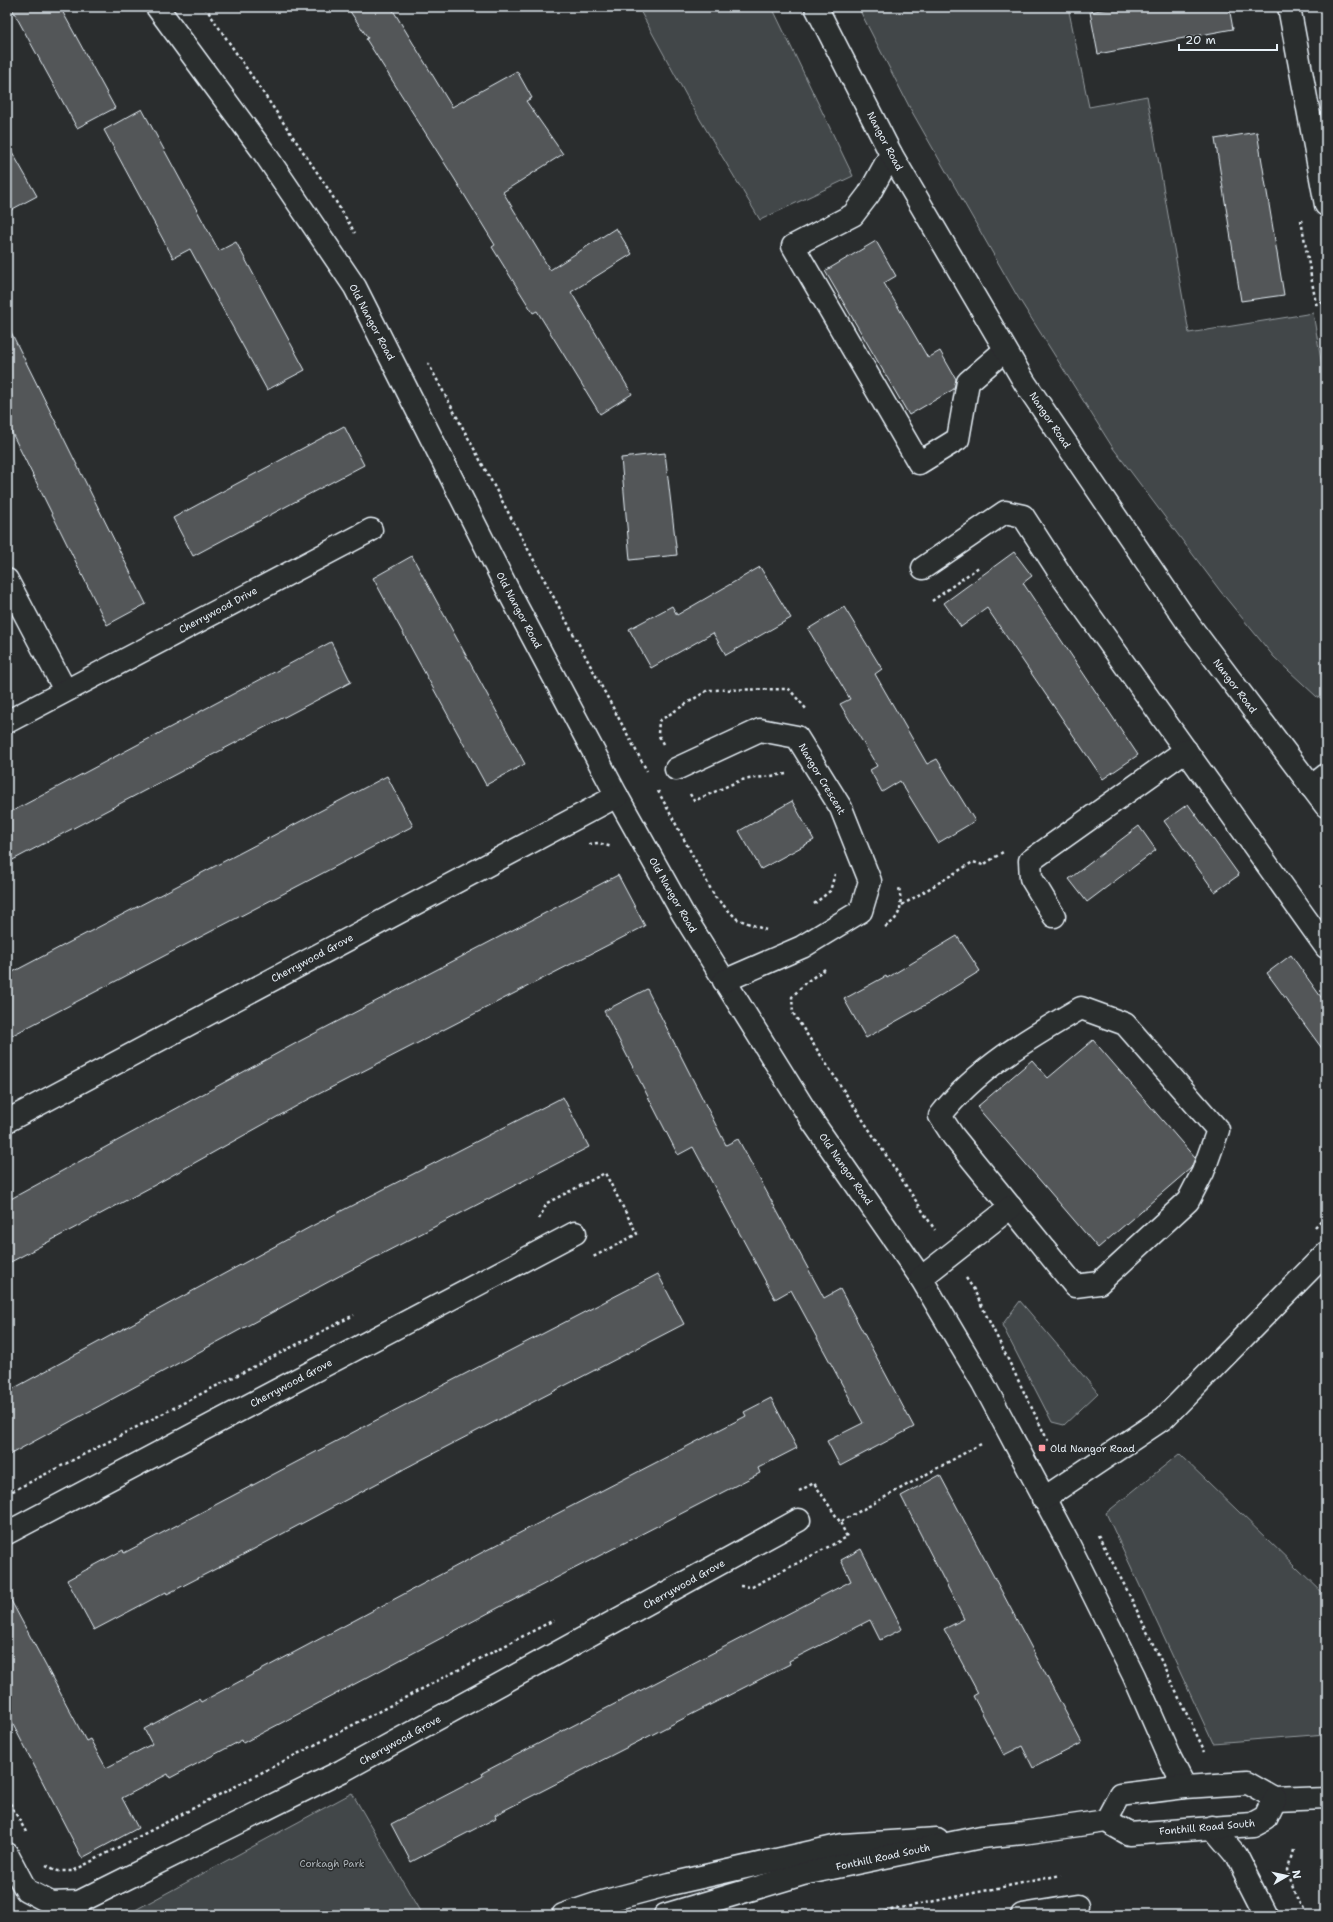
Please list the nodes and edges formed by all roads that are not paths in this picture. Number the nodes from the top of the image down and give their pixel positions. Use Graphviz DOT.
graph roads {
  1 [pos="157,7"];
  2 [pos="816,7"];
  3 [pos="1289,7"];
  4 [pos="891,154"];
  5 [pos="1326,205"];
  6 [pos="1006,350"];
  7 [pos="371,530"];
  8 [pos="923,568"];
  9 [pos="7,580"];
  10 [pos="65,690"];
  11 [pos="7,722"];
  12 [pos="1186,750"];
  13 [pos="676,768"];
  14 [pos="1318,781"];
  15 [pos="617,796"];
  16 [pos="1326,806"];
  17 [pos="1054,916"];
  18 [pos="1326,947"];
  19 [pos="724,981"];
  20 [pos="7,1121"];
  21 [pos="1011,1207"];
  22 [pos="575,1232"];
  23 [pos="1326,1253"];
  24 [pos="921,1278"];
  25 [pos="1043,1499"];
  26 [pos="799,1520"];
  27 [pos="7,1533"];
  28 [pos="1185,1786"];
  29 [pos="1326,1797"];
  30 [pos="1275,1799"];
  31 [pos="1106,1821"];
  32 [pos="1212,1827"];
  33 [pos="981,1837"];
  34 [pos="7,1854"];
  35 [pos="1076,1906"];
  36 [pos="563,1915"];
  37 [pos="665,1915"];
  38 [pos="1022,1915"];
  39 [pos="1266,1915"];
  1 -- 15 [label="street, Old Nangor Road"];
  2 -- 4 [label="street, Nangor Road"];
  3 -- 5 [label="street"];
  4 -- 6 [label="street, Nangor Road"];
  4 -- 6 [label="street"];
  6 -- 14 [label="street, Nangor Road"];
  7 -- 10 [label="street, Cherrywood Drive"];
  8 -- 12 [label="street"];
  9 -- 10 [label="street"];
  10 -- 11 [label="street, Cherrywood Drive"];
  12 -- 17 [label="street"];
  12 -- 18 [label="street"];
  13 -- 19 [label="street, Nangor Crescent"];
  14 -- 16 [label="street, Nangor Road"];
  15 -- 19 [label="street, Old Nangor Road"];
  15 -- 20 [label="street, Cherrywood Grove"];
  19 -- 24 [label="street, Old Nangor Road"];
  21 -- 21 [label="street"];
  21 -- 24 [label="street"];
  22 -- 27 [label="street, Cherrywood Grove"];
  23 -- 25 [label="street"];
  24 -- 25 [label="street, Old Nangor Road"];
  25 -- 28 [label="street, Old Nangor Road"];
  26 -- 34 [label="street, Cherrywood Grove"];
  28 -- 30 [label="street"];
  28 -- 31 [label="street"];
  29 -- 30 [label="street"];
  30 -- 32 [label="street, Fonthill Road South"];
  31 -- 32 [label="street, Fonthill Road South"];
  31 -- 33 [label="street, Fonthill Road South"];
  32 -- 39 [label="street"];
  33 -- 36 [label="street"];
  33 -- 37 [label="street, Fonthill Road South"];
  35 -- 38 [label="street"];
}
